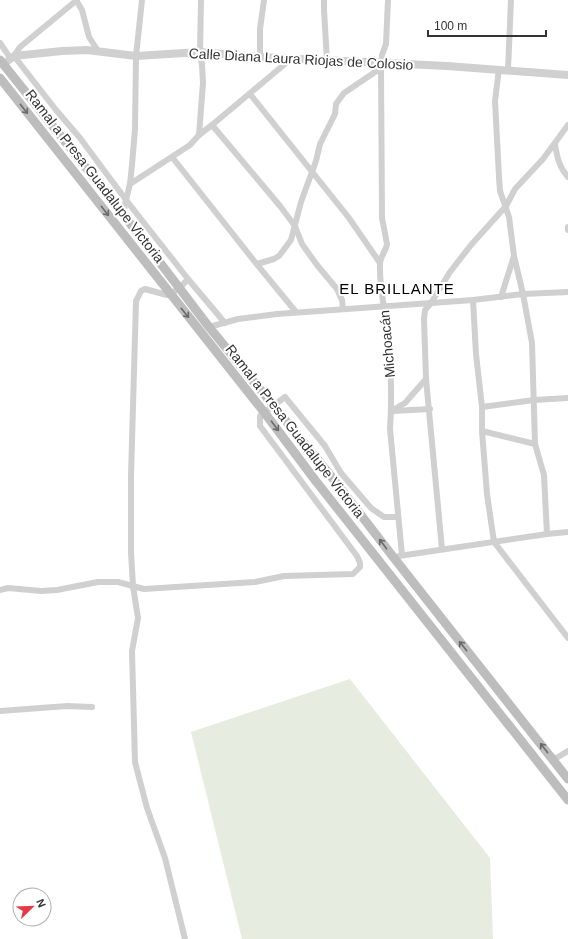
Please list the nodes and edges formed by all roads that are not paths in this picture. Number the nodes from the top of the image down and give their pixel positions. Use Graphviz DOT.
graph roads {
  1 [pos="77,0"];
  2 [pos="142,0"];
  3 [pos="201,0"];
  4 [pos="264,0"];
  5 [pos="324,0"];
  6 [pos="388,0"];
  7 [pos="511,0"];
  8 [pos="0,43"];
  9 [pos="98,51"];
  10 [pos="200,52"];
  11 [pos="136,56"];
  12 [pos="13,57"];
  13 [pos="260,57"];
  14 [pos="292,58"];
  15 [pos="327,61"];
  16 [pos="2,62"];
  17 [pos="381,65"];
  18 [pos="499,69"];
  19 [pos="508,70"];
  20 [pos="568,75"];
  21 [pos="0,78"];
  22 [pos="250,94"];
  23 [pos="212,125"];
  24 [pos="568,125"];
  25 [pos="199,135"];
  26 [pos="555,144"];
  27 [pos="172,157"];
  28 [pos="312,173"];
  29 [pos="568,177"];
  30 [pos="130,184"];
  31 [pos="126,200"];
  32 [pos="506,206"];
  33 [pos="123,214"];
  34 [pos="295,226"];
  35 [pos="568,227"];
  36 [pos="568,230"];
  37 [pos="514,256"];
  38 [pos="380,262"];
  39 [pos="257,264"];
  40 [pos="188,279"];
  41 [pos="180,288"];
  42 [pos="568,292"];
  43 [pos="523,294"];
  44 [pos="170,295"];
  45 [pos="502,297"];
  46 [pos="473,300"];
  47 [pos="431,303"];
  48 [pos="383,306"];
  49 [pos="344,309"];
  50 [pos="296,312"];
  51 [pos="225,323"];
  52 [pos="209,327"];
  53 [pos="426,379"];
  54 [pos="568,398"];
  55 [pos="534,400"];
  56 [pos="274,404"];
  57 [pos="482,407"];
  58 [pos="430,409"];
  59 [pos="391,411"];
  60 [pos="264,412"];
  61 [pos="482,431"];
  62 [pos="535,444"];
  63 [pos="397,517"];
  64 [pos="568,532"];
  65 [pos="547,534"];
  66 [pos="494,542"];
  67 [pos="442,549"];
  68 [pos="398,557"];
  69 [pos="133,586"];
  70 [pos="0,590"];
  71 [pos="568,638"];
  72 [pos="92,707"];
  73 [pos="0,711"];
  74 [pos="567,754"];
  75 [pos="553,760"];
  76 [pos="568,779"];
  77 [pos="568,800"];
  78 [pos="185,939"];
  1 -- 9 [label="street"];
  1 -- 12 [label="street"];
  2 -- 11 [label="street"];
  3 -- 10 [label="street"];
  4 -- 13 [label="street"];
  5 -- 15 [label="street"];
  6 -- 17 [label="street, Michoacán"];
  7 -- 19 [label="street"];
  8 -- 12 [label="street"];
  9 -- 11 [label="street, Calle Diana Laura Riojas de Colosio"];
  9 -- 12 [label="street, Calle Diana Laura Riojas de Colosio"];
  10 -- 11 [label="street, Calle Diana Laura Riojas de Colosio"];
  10 -- 13 [label="street, Calle Diana Laura Riojas de Colosio"];
  10 -- 25 [label="street"];
  11 -- 30 [label="street"];
  12 -- 16 [label="street"];
  12 -- 31 [label="street"];
  13 -- 14 [label="street, Calle Diana Laura Riojas de Colosio"];
  14 -- 15 [label="street, Calle Diana Laura Riojas de Colosio"];
  14 -- 22 [label="street"];
  15 -- 17 [label="street, Calle Diana Laura Riojas de Colosio"];
  16 -- 33 [label="main road, Ramal a Presa Guadalupe Victoria"];
  17 -- 18 [label="street, Calle Diana Laura Riojas de Colosio"];
  17 -- 28 [label="street"];
  17 -- 38 [label="street, Michoacán"];
  18 -- 19 [label="street, Calle Diana Laura Riojas de Colosio"];
  18 -- 32 [label="street"];
  19 -- 20 [label="street, Calle Diana Laura Riojas de Colosio"];
  21 -- 44 [label="main road, Ramal a Presa Guadalupe Victoria, one-way"];
  22 -- 23 [label="street"];
  22 -- 28 [label="street"];
  23 -- 25 [label="street"];
  23 -- 34 [label="street"];
  24 -- 26 [label="street"];
  25 -- 27 [label="street"];
  26 -- 29 [label="street"];
  26 -- 32 [label="street"];
  27 -- 30 [label="street"];
  27 -- 39 [label="street"];
  28 -- 34 [label="street"];
  28 -- 38 [label="street"];
  30 -- 31 [label="street"];
  31 -- 33 [label="street"];
  31 -- 40 [label="street"];
  32 -- 37 [label="street"];
  32 -- 47 [label="street"];
  33 -- 41 [label="main road, Ramal a Presa Guadalupe Victoria"];
  34 -- 39 [label="street"];
  34 -- 49 [label="street"];
  35 -- 36 [label="street"];
  37 -- 43 [label="street"];
  37 -- 45 [label="street"];
  38 -- 48 [label="street, Michoacán"];
  39 -- 50 [label="street"];
  40 -- 41 [label="street"];
  40 -- 51 [label="street"];
  41 -- 44 [label="street"];
  41 -- 52 [label="main road, Ramal a Presa Guadalupe Victoria"];
  42 -- 43 [label="street"];
  43 -- 45 [label="street"];
  43 -- 55 [label="street"];
  44 -- 60 [label="main road, Ramal a Presa Guadalupe Victoria, one-way"];
  44 -- 69 [label="street"];
  45 -- 46 [label="street"];
  46 -- 47 [label="street"];
  46 -- 57 [label="street"];
  47 -- 48 [label="street"];
  47 -- 53 [label="street"];
  48 -- 49 [label="street"];
  48 -- 59 [label="street, Michoacán"];
  49 -- 50 [label="street"];
  50 -- 51 [label="street"];
  51 -- 52 [label="street"];
  52 -- 56 [label="main road, Ramal a Presa Guadalupe Victoria"];
  53 -- 58 [label="street"];
  53 -- 59 [label="street"];
  54 -- 55 [label="street"];
  55 -- 57 [label="street"];
  55 -- 62 [label="street"];
  56 -- 60 [label="street"];
  56 -- 63 [label="street"];
  68 -- 56 [label="main road, Ramal a Presa Guadalupe Victoria, one-way"];
  57 -- 61 [label="street"];
  58 -- 59 [label="street"];
  58 -- 67 [label="street"];
  59 -- 63 [label="street, Michoacán"];
  60 -- 69 [label="street"];
  60 -- 77 [label="main road, Ramal a Presa Guadalupe Victoria, one-way"];
  61 -- 62 [label="street"];
  61 -- 66 [label="street"];
  62 -- 65 [label="street"];
  63 -- 68 [label="street, Michoacán"];
  64 -- 65 [label="street"];
  65 -- 66 [label="street"];
  66 -- 67 [label="street"];
  66 -- 71 [label="street"];
  67 -- 68 [label="street"];
  75 -- 68 [label="main road, Ramal a Presa Guadalupe Victoria, one-way"];
  69 -- 70 [label="street"];
  69 -- 78 [label="street"];
  72 -- 73 [label="street"];
  74 -- 75 [label="street"];
  75 -- 76 [label="main road, Ramal a Presa Guadalupe Victoria"];
}
